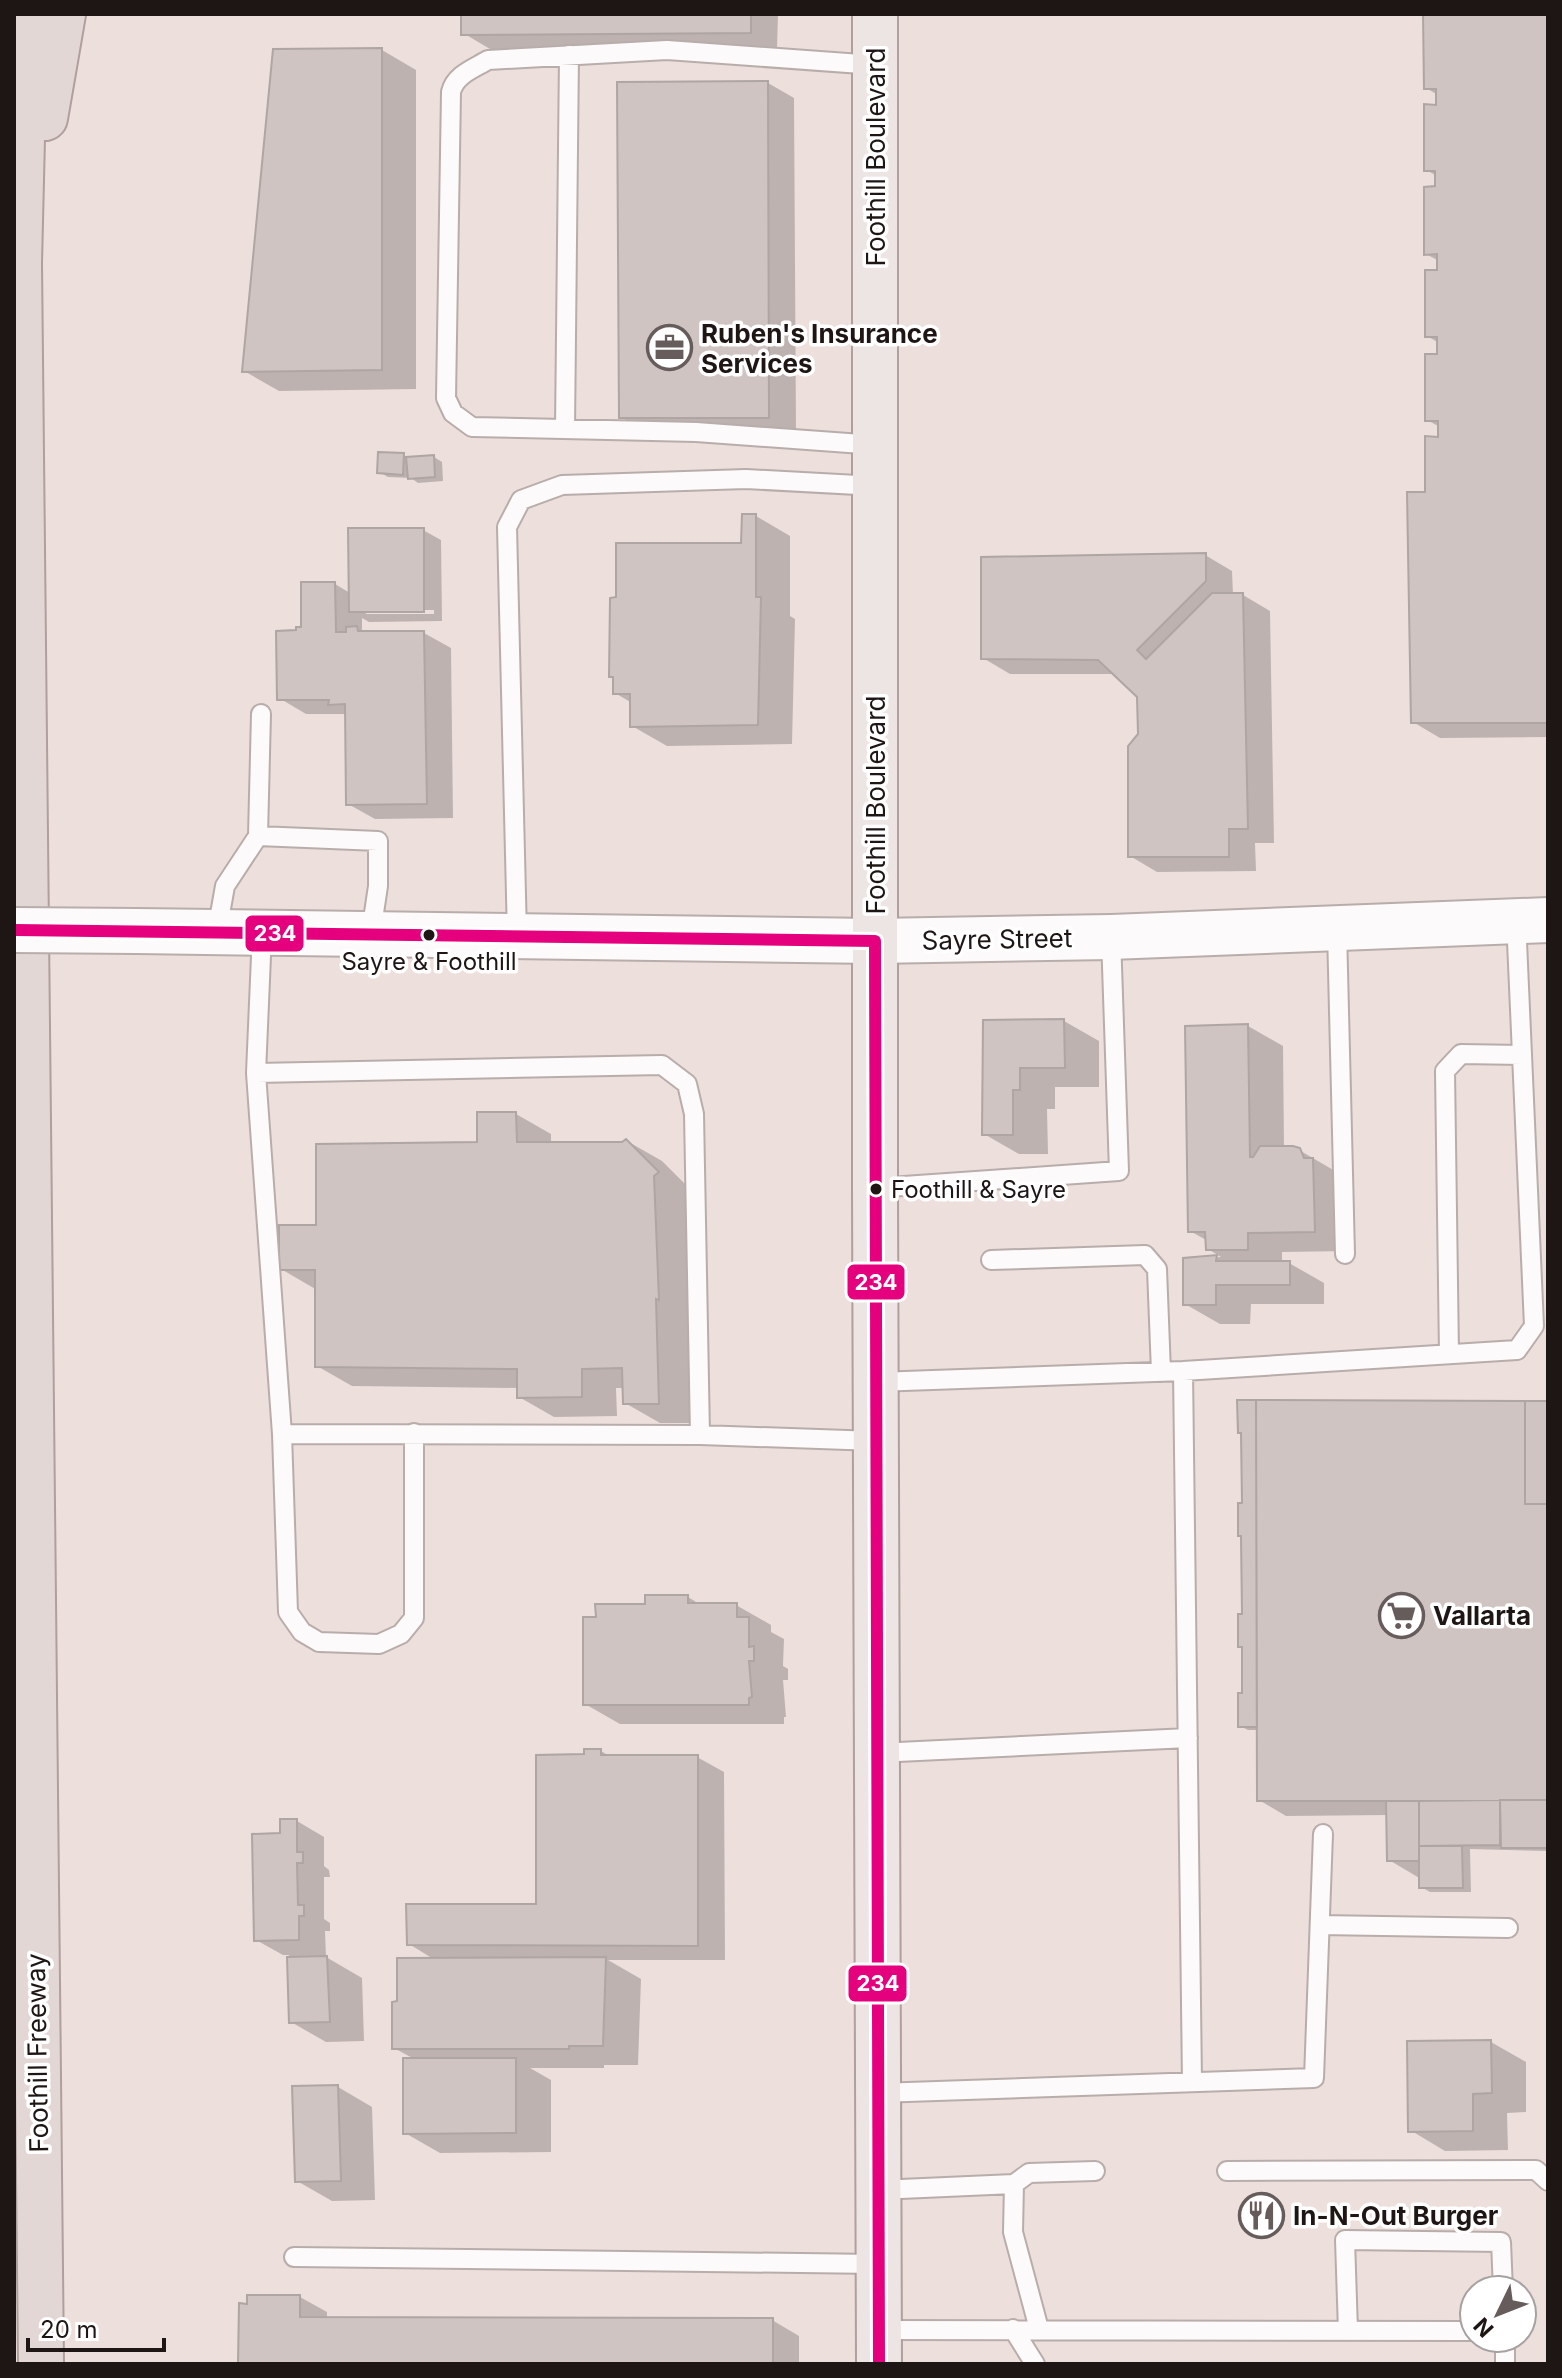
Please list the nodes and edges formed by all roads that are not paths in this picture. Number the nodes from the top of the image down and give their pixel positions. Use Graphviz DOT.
graph roads {
  1 [pos="25,14"];
  2 [pos="63,14"];
  3 [pos="875,14"];
  4 [pos="569,55"];
  5 [pos="875,65"];
  6 [pos="19,263"];
  7 [pos="565,429"];
  8 [pos="876,465"];
  9 [pos="261,714"];
  10 [pos="258,836"];
  11 [pos="1532,920"];
  12 [pos="14,930"];
  13 [pos="1337,930"];
  14 [pos="217,931"];
  15 [pos="262,932"];
  16 [pos="371,933"];
  17 [pos="517,936"];
  18 [pos="1111,937"];
  19 [pos="875,941"];
  20 [pos="1522,1055"];
  21 [pos="256,1073"];
  22 [pos="875,1188"];
  23 [pos="1345,1254"];
  24 [pos="991,1260"];
  25 [pos="1449,1354"];
  26 [pos="1183,1371"];
  27 [pos="1161,1372"];
  28 [pos="876,1382"];
  29 [pos="414,1433"];
  30 [pos="282,1434"];
  31 [pos="700,1435"];
  32 [pos="876,1441"];
  33 [pos="1188,1738"];
  34 [pos="877,1753"];
  35 [pos="1323,1834"];
  36 [pos="1320,1925"];
  37 [pos="1508,1928"];
  38 [pos="1192,2082"];
  39 [pos="878,2093"];
  40 [pos="1095,2171"];
  41 [pos="1227,2171"];
  42 [pos="1548,2181"];
  43 [pos="1014,2184"];
  44 [pos="878,2190"];
  45 [pos="294,2257"];
  46 [pos="878,2264"];
  47 [pos="1502,2274"];
  48 [pos="1013,2329"];
  49 [pos="1039,2329"];
  50 [pos="1348,2331"];
  51 [pos="1458,2331"];
  52 [pos="879,2347"];
  53 [pos="41,2364"];
  54 [pos="1035,2364"];
  1 -- 6 [label="highway, Foothill Freeway"];
  2 -- 6 [label="highway"];
  3 -- 5 [label="main road, Foothill Boulevard"];
  4 -- 5 [label="lane"];
  4 -- 7 [label="lane"];
  4 -- 7 [label="lane"];
  5 -- 8 [label="main road, Foothill Boulevard"];
  6 -- 53 [label="highway, Foothill Freeway"];
  7 -- 8 [label="lane"];
  8 -- 17 [label="lane"];
  8 -- 19 [label="main road, Foothill Boulevard"];
  9 -- 10 [label="lane"];
  10 -- 14 [label="lane"];
  10 -- 16 [label="lane"];
  11 -- 13 [label="street, Sayre Street"];
  11 -- 20 [label="lane"];
  12 -- 14 [label="street, Sayre Street, bridge"];
  13 -- 18 [label="street, Sayre Street"];
  13 -- 23 [label="lane"];
  14 -- 15 [label="street, Sayre Street"];
  15 -- 16 [label="street, Sayre Street"];
  15 -- 21 [label="lane"];
  16 -- 17 [label="street, Sayre Street"];
  17 -- 19 [label="street, Sayre Street"];
  18 -- 19 [label="street, Sayre Street"];
  18 -- 22 [label="lane"];
  19 -- 22 [label="main road, Foothill Boulevard"];
  20 -- 25 [label="lane"];
  20 -- 25 [label="lane"];
  21 -- 30 [label="lane"];
  21 -- 31 [label="lane"];
  22 -- 28 [label="main road, Foothill Boulevard"];
  24 -- 27 [label="lane"];
  25 -- 26 [label="lane"];
  26 -- 27 [label="lane"];
  26 -- 33 [label="lane"];
  27 -- 28 [label="lane"];
  28 -- 32 [label="main road, Foothill Boulevard"];
  29 -- 30 [label="lane"];
  29 -- 30 [label="lane"];
  29 -- 31 [label="lane"];
  31 -- 32 [label="lane"];
  32 -- 34 [label="main road, Foothill Boulevard"];
  33 -- 34 [label="lane"];
  33 -- 38 [label="lane"];
  34 -- 39 [label="main road, Foothill Boulevard"];
  35 -- 36 [label="lane"];
  36 -- 37 [label="lane"];
  36 -- 38 [label="lane"];
  38 -- 39 [label="lane"];
  39 -- 44 [label="main road, Foothill Boulevard"];
  40 -- 43 [label="lane"];
  41 -- 42 [label="lane"];
  43 -- 44 [label="lane"];
  43 -- 49 [label="lane"];
  44 -- 46 [label="main road, Foothill Boulevard"];
  45 -- 46 [label="lane"];
  46 -- 52 [label="main road, Foothill Boulevard"];
  47 -- 50 [label="lane"];
  48 -- 49 [label="lane"];
  48 -- 52 [label="lane"];
  48 -- 54 [label="lane"];
  49 -- 50 [label="lane"];
  50 -- 51 [label="lane"];
}
